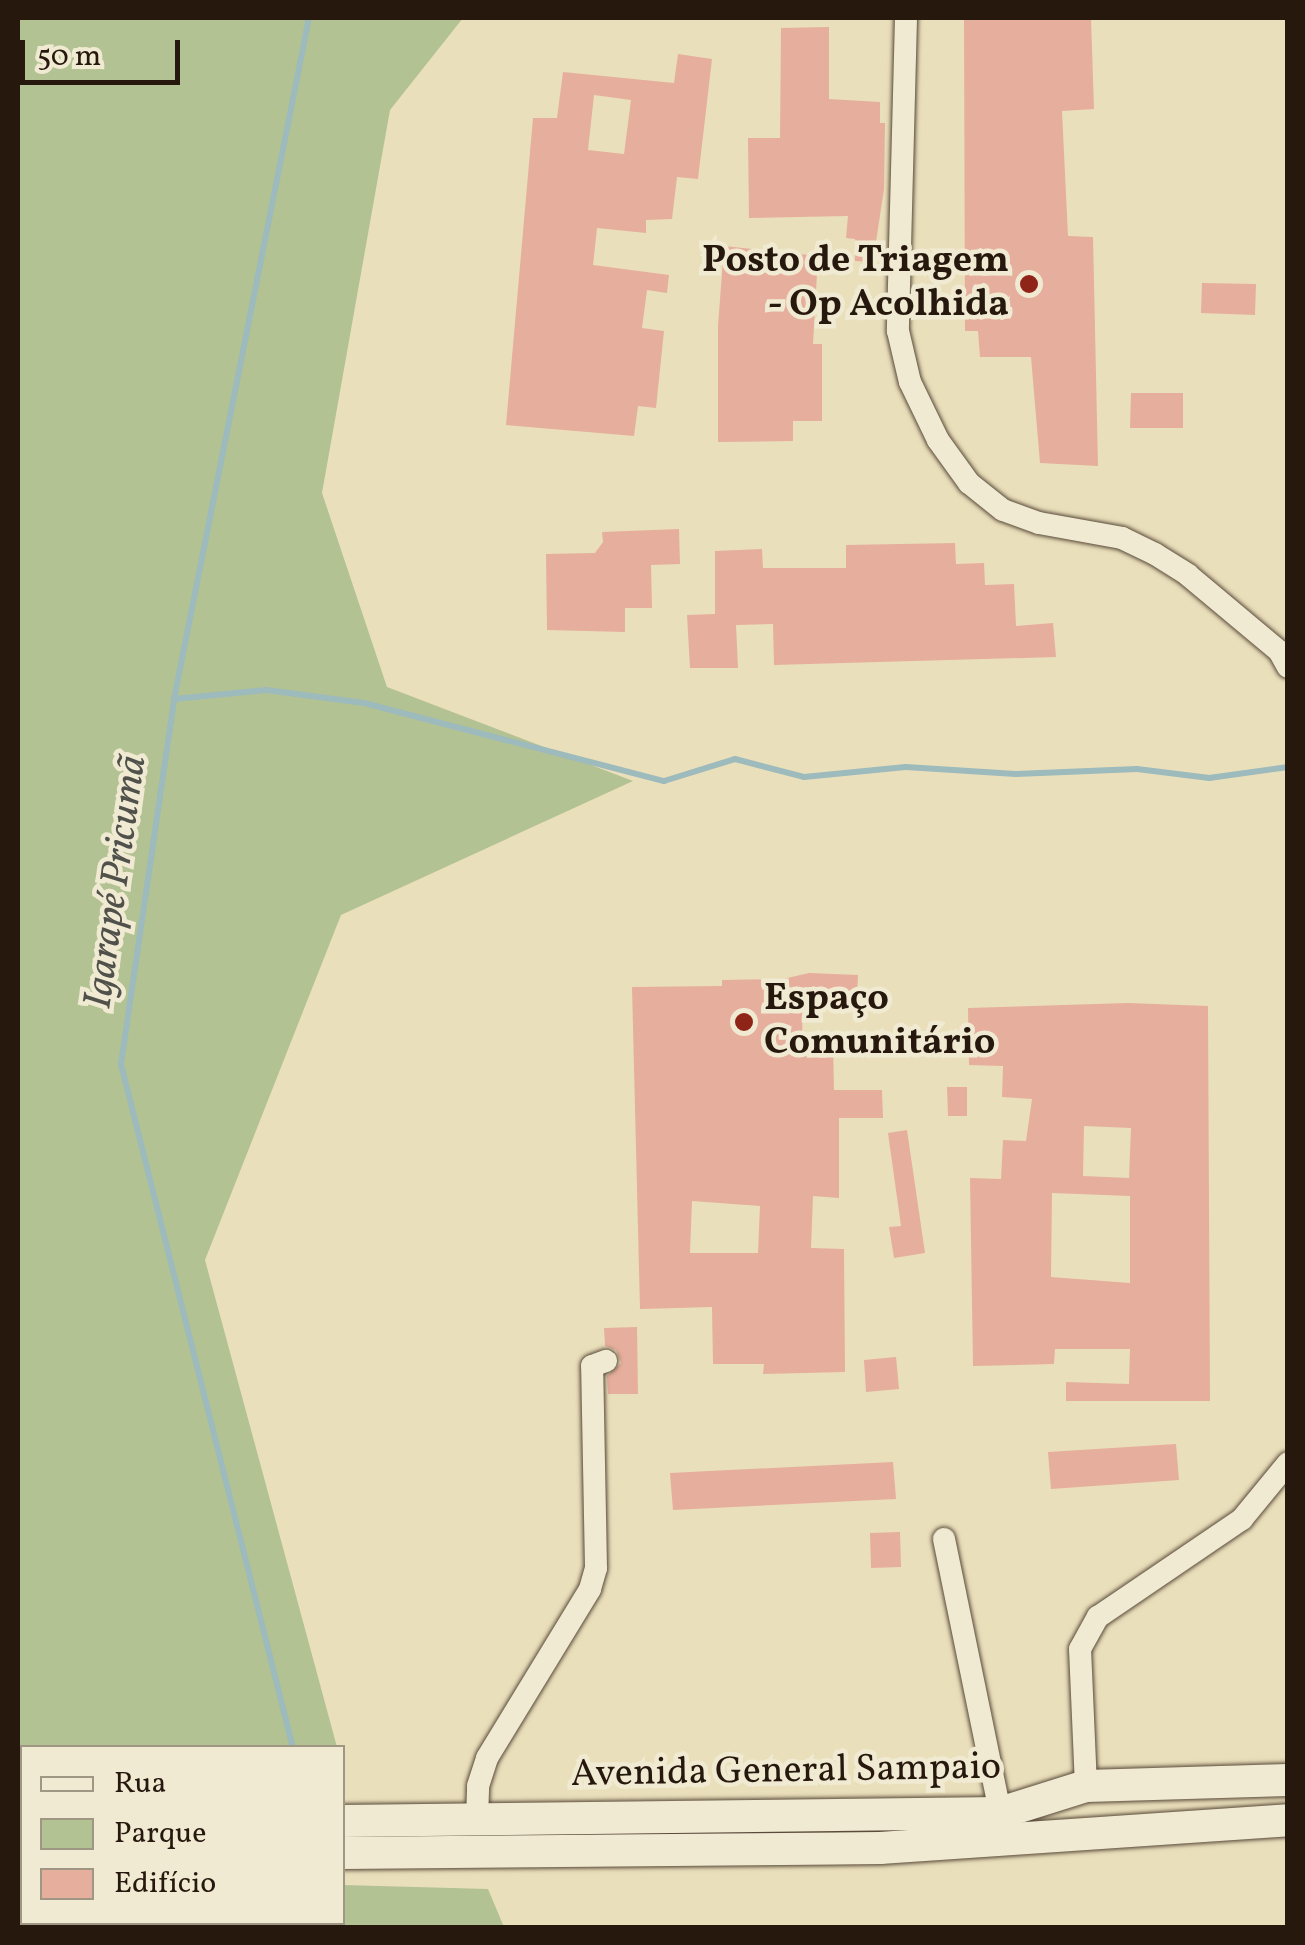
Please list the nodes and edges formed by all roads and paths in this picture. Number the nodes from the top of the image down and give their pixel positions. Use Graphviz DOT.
graph roads {
  1 [pos="906,18"];
  2 [pos="1288,667"];
  3 [pos="606,1361"];
  4 [pos="1288,1463"];
  5 [pos="944,1539"];
  6 [pos="1288,1780"];
  7 [pos="1086,1786"];
  8 [pos="1000,1812"];
  9 [pos="880,1814"];
  10 [pos="476,1819"];
  11 [pos="1288,1820"];
  12 [pos="345,1822"];
  13 [pos="378,1837"];
  14 [pos="880,1848"];
  15 [pos="345,1852"];
  1 -- 2 [label="street"];
  3 -- 10 [label="street"];
  4 -- 7 [label="street"];
  5 -- 8 [label="street"];
  6 -- 7 [label="street, Avenida General Sampaio"];
  7 -- 8 [label="street, Avenida General Sampaio"];
  8 -- 9 [label="street, Avenida General Sampaio"];
  9 -- 10 [label="street, Avenida General Sampaio"];
  9 -- 14 [label="street"];
  10 -- 13 [label="street, Avenida General Sampaio"];
  11 -- 14 [label="street, Avenida General Sampaio"];
  12 -- 13 [label="street, Avenida General Sampaio"];
  13 -- 14 [label="street, Avenida General Sampaio"];
  13 -- 15 [label="street, Avenida General Sampaio"];
}
